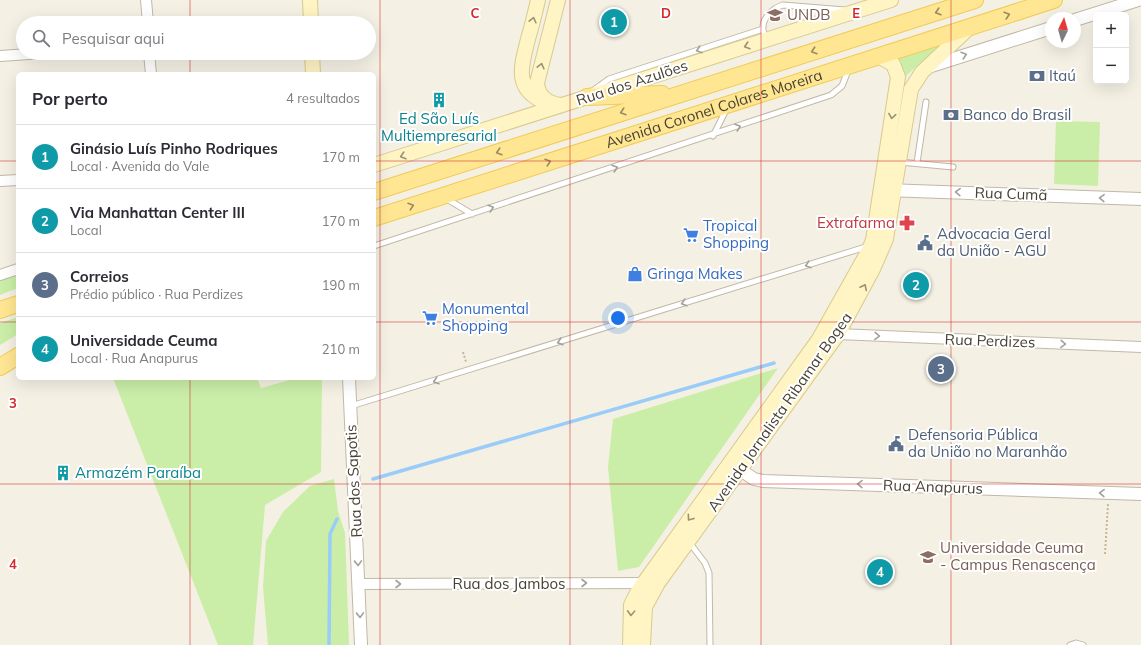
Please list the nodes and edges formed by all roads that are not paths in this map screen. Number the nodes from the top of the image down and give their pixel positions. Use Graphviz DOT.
graph roads {
  1 [pos="146,0"];
  2 [pos="310,0"];
  3 [pos="538,0"];
  4 [pos="558,0"];
  5 [pos="891,0"];
  6 [pos="975,0"];
  7 [pos="1054,0"];
  8 [pos="1138,0"];
  9 [pos="858,10"];
  10 [pos="147,16"];
  11 [pos="311,16"];
  12 [pos="1081,18"];
  13 [pos="970,26"];
  14 [pos="1045,30"];
  15 [pos="765,34"];
  16 [pos="16,55"];
  17 [pos="0,56"];
  18 [pos="878,56"];
  19 [pos="150,60"];
  20 [pos="312,60"];
  21 [pos="850,65"];
  22 [pos="927,67"];
  23 [pos="151,72"];
  24 [pos="313,72"];
  25 [pos="682,94"];
  26 [pos="587,97"];
  27 [pos="926,102"];
  28 [pos="555,104"];
  29 [pos="729,104"];
  30 [pos="713,136"];
  31 [pos="898,161"];
  32 [pos="917,163"];
  33 [pos="376,164"];
  34 [pos="953,167"];
  35 [pos="16,180"];
  36 [pos="0,181"];
  37 [pos="887,190"];
  38 [pos="376,191"];
  39 [pos="442,196"];
  40 [pos="1141,199"];
  41 [pos="472,214"];
  42 [pos="376,217"];
  43 [pos="376,245"];
  44 [pos="871,245"];
  45 [pos="16,270"];
  46 [pos="0,275"];
  47 [pos="16,305"];
  48 [pos="0,310"];
  49 [pos="838,334"];
  50 [pos="1141,347"];
  51 [pos="16,357"];
  52 [pos="0,367"];
  53 [pos="349,380"];
  54 [pos="350,406"];
  55 [pos="735,466"];
  56 [pos="1141,494"];
  57 [pos="689,542"];
  58 [pos="643,583"];
  59 [pos="359,584"];
  60 [pos="658,584"];
  61 [pos="361,645"];
  62 [pos="630,645"];
  63 [pos="643,645"];
  64 [pos="710,645"];
  65 [pos="1070,645"];
  66 [pos="1083,645"];
  1 -- 10 [label="street"];
  2 -- 11 [label="main road"];
  28 -- 3 [label="main road, one-way"];
  28 -- 4 [label="main road, one-way"];
  5 -- 9 [label="main road, Rua dos Azulões"];
  6 -- 25 [label="main road, Avenida Coronel Colares Moreira, one-way"];
  13 -- 7 [label="main road, Avenida Coronel Colares Moreira, one-way"];
  8 -- 12 [label="street"];
  9 -- 15 [label="main road, Rua dos Azulões"];
  9 -- 15 [label="lane"];
  13 -- 18 [label="main road, Avenida Coronel Colares Moreira"];
  13 -- 22 [label="main road, Avenida Jornalista Ribamar Bogea"];
  22 -- 14 [label="street, one-way"];
  15 -- 26 [label="main road, Rua dos Azulões, one-way"];
  16 -- 17 [label="street"];
  18 -- 21 [label="main road, Avenida Coronel Colares Moreira"];
  18 -- 37 [label="main road, Avenida Jornalista Ribamar Bogea, one-way"];
  19 -- 23 [label="street"];
  20 -- 24 [label="main road"];
  21 -- 29 [label="main road, Avenida Coronel Colares Moreira"];
  30 -- 21 [label="lane, one-way"];
  22 -- 31 [label="main road, Avenida Jornalista Ribamar Bogea"];
  25 -- 26 [label="main road"];
  25 -- 38 [label="main road, Avenida Coronel Colares Moreira, one-way"];
  26 -- 28 [label="main road, Rua dos Azulões"];
  27 -- 32 [label="lane"];
  28 -- 33 [label="main road, Rua dos Azulões, one-way"];
  29 -- 30 [label="lane"];
  39 -- 29 [label="main road, Avenida Coronel Colares Moreira, one-way"];
  41 -- 30 [label="lane, one-way"];
  31 -- 32 [label="lane"];
  31 -- 37 [label="main road, Avenida Jornalista Ribamar Bogea"];
  32 -- 34 [label="lane"];
  35 -- 36 [label="street"];
  40 -- 37 [label="street, Rua Cumã, one-way"];
  37 -- 44 [label="main road, Avenida Jornalista Ribamar Bogea"];
  49 -- 37 [label="main road, Avenida Jornalista Ribamar Bogea, one-way"];
  39 -- 41 [label="lane"];
  42 -- 39 [label="main road, Avenida Coronel Colares Moreira, one-way"];
  41 -- 43 [label="lane"];
  44 -- 54 [label="lane, one-way"];
  44 -- 55 [label="main road, Avenida Jornalista Ribamar Bogea"];
  45 -- 46 [label="street"];
  47 -- 48 [label="main road"];
  49 -- 50 [label="street, Rua Perdizes, one-way"];
  49 -- 55 [label="main road, Avenida Jornalista Ribamar Bogea"];
  51 -- 52 [label="main road"];
  53 -- 54 [label="street, Rua dos Sapotis"];
  54 -- 59 [label="street, Rua dos Sapotis, one-way"];
  56 -- 55 [label="street, Rua Anapurus, one-way"];
  55 -- 57 [label="main road, Avenida Jornalista Ribamar Bogea"];
  55 -- 58 [label="main road, Avenida Jornalista Ribamar Bogea, one-way"];
  57 -- 60 [label="main road, Avenida Jornalista Ribamar Bogea"];
  57 -- 64 [label="lane"];
  59 -- 58 [label="street, Rua dos Jambos, one-way"];
  58 -- 60 [label="street, Rua dos Jambos"];
  58 -- 62 [label="main road, Avenida Jornalista Ribamar Bogea, one-way"];
  59 -- 61 [label="street, Rua dos Sapotis, one-way"];
  60 -- 63 [label="main road, Avenida Jornalista Ribamar Bogea"];
  65 -- 66 [label="lane"];
}
